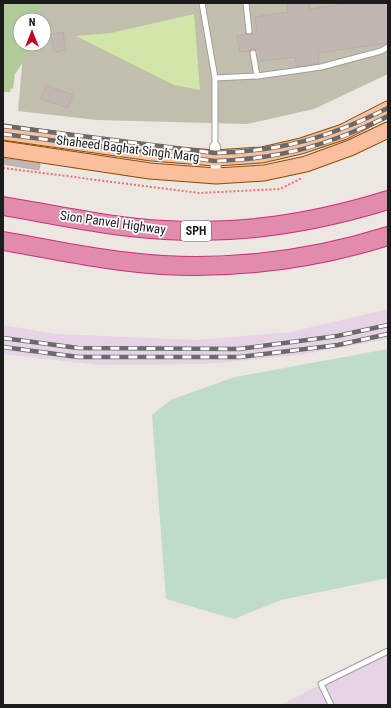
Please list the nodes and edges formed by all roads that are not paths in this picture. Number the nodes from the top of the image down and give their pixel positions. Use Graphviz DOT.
graph roads {
  1 [pos="202,3"];
  2 [pos="246,3"];
  3 [pos="249,30"];
  4 [pos="388,47"];
  5 [pos="252,53"];
  6 [pos="257,76"];
  7 [pos="215,78"];
  8 [pos="388,110"];
  9 [pos="388,130"];
  10 [pos="3,132"];
  11 [pos="3,150"];
  12 [pos="214,152"];
  13 [pos="216,176"];
  14 [pos="388,200"];
  15 [pos="3,206"];
  16 [pos="388,236"];
  17 [pos="3,241"];
  18 [pos="388,651"];
  19 [pos="331,705"];
  1 -- 7 [label="lane"];
  2 -- 3 [label="lane"];
  4 -- 6 [label="lane"];
  5 -- 6 [label="lane"];
  6 -- 7 [label="lane"];
  7 -- 12 [label="lane"];
  8 -- 12 [label="main road, Shaheed Baghat Singh Marg"];
  9 -- 13 [label="main road, Shaheed Baghat Singh Marg"];
  10 -- 12 [label="main road, Shaheed Baghat Singh Marg"];
  11 -- 13 [label="main road, Shaheed Baghat Singh Marg"];
  12 -- 13 [label="street"];
  14 -- 15 [label="highway, Sion Panvel Highway / SPH"];
  16 -- 17 [label="highway"];
  18 -- 19 [label="lane"];
}
